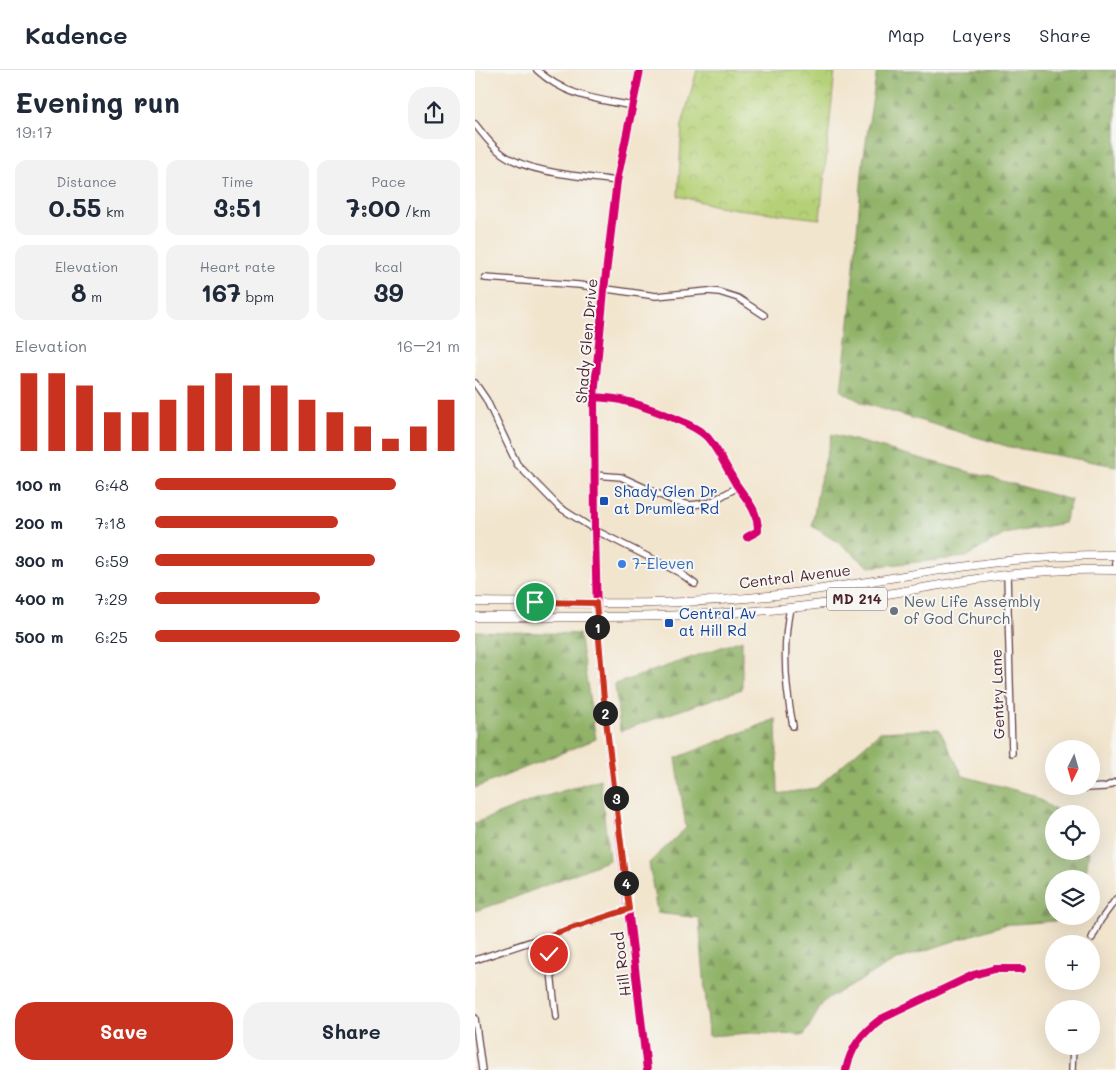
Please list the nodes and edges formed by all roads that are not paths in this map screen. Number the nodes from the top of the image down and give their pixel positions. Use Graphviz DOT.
graph roads {
  1 [pos="537,70"];
  2 [pos="640,70"];
  3 [pos="633,106"];
  4 [pos="475,124"];
  5 [pos="617,181"];
  6 [pos="485,278"];
  7 [pos="604,290"];
  8 [pos="764,315"];
  9 [pos="475,383"];
  10 [pos="594,397"];
  11 [pos="595,475"];
  12 [pos="738,487"];
  13 [pos="595,530"];
  14 [pos="747,537"];
  15 [pos="1116,555"];
  16 [pos="1116,565"];
  17 [pos="1116,570"];
  18 [pos="1007,575"];
  19 [pos="695,584"];
  20 [pos="475,602"];
  21 [pos="596,603"];
  22 [pos="790,608"];
  23 [pos="475,616"];
  24 [pos="597,616"];
  25 [pos="793,726"];
  26 [pos="1012,754"];
  27 [pos="1116,782"];
  28 [pos="1100,787"];
  29 [pos="1116,899"];
  30 [pos="629,909"];
  31 [pos="1093,935"];
  32 [pos="547,936"];
  33 [pos="475,960"];
  34 [pos="1022,969"];
  35 [pos="556,1017"];
  36 [pos="475,1018"];
  37 [pos="1073,1055"];
  38 [pos="482,1070"];
  39 [pos="647,1070"];
  40 [pos="846,1070"];
  41 [pos="1072,1070"];
  1 -- 3 [label="street"];
  2 -- 3 [label="street, Shady Glen Drive"];
  3 -- 5 [label="street, Shady Glen Drive"];
  4 -- 5 [label="street"];
  5 -- 7 [label="street, Shady Glen Drive"];
  6 -- 7 [label="street"];
  7 -- 8 [label="street"];
  7 -- 10 [label="street, Shady Glen Drive"];
  9 -- 13 [label="street"];
  10 -- 11 [label="street, Shady Glen Drive"];
  10 -- 12 [label="street"];
  11 -- 12 [label="street"];
  11 -- 13 [label="street, Shady Glen Drive"];
  12 -- 14 [label="street"];
  13 -- 19 [label="street"];
  13 -- 21 [label="street, Shady Glen Drive"];
  15 -- 16 [label="street"];
  15 -- 21 [label="main road, Central Avenue / MD 214"];
  17 -- 18 [label="main road, Central Avenue / MD 214"];
  18 -- 22 [label="main road, Central Avenue / MD 214"];
  18 -- 26 [label="street, Gentry Lane"];
  20 -- 21 [label="main road, Central Avenue / MD 214"];
  21 -- 24 [label="street, Shady Glen Drive"];
  22 -- 24 [label="main road, Central Avenue / MD 214"];
  22 -- 25 [label="street"];
  23 -- 24 [label="main road, Central Avenue / MD 214"];
  24 -- 30 [label="street, Hill Road"];
  27 -- 28 [label="street"];
  29 -- 31 [label="street"];
  30 -- 32 [label="street"];
  30 -- 39 [label="street, Hill Road"];
  32 -- 33 [label="street"];
  32 -- 35 [label="street"];
  34 -- 40 [label="street"];
  36 -- 38 [label="street"];
  37 -- 41 [label="street"];
}
